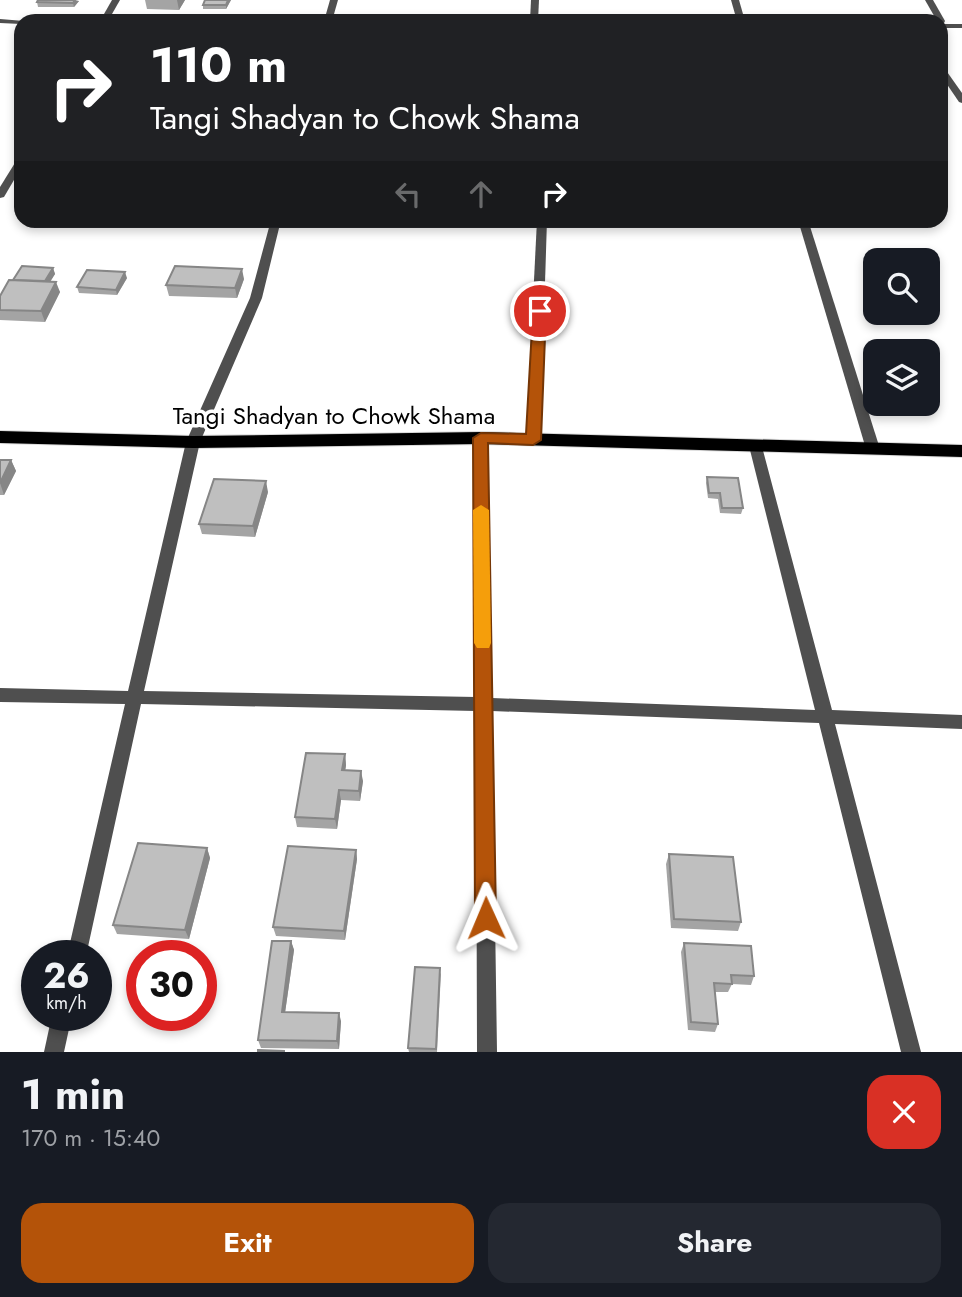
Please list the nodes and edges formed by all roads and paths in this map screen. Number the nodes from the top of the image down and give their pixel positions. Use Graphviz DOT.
graph roads {
  1 [pos="948,80"];
  2 [pos="962,100"];
  3 [pos="14,172"];
  4 [pos="0,195"];
  5 [pos="274,228"];
  6 [pos="542,228"];
  7 [pos="805,228"];
  8 [pos="0,437"];
  9 [pos="481,438"];
  10 [pos="533,440"];
  11 [pos="193,442"];
  12 [pos="756,446"];
  13 [pos="873,449"];
  14 [pos="962,451"];
  15 [pos="0,695"];
  16 [pos="135,698"];
  17 [pos="483,704"];
  18 [pos="826,719"];
  19 [pos="962,722"];
  20 [pos="80,940"];
  21 [pos="59,1031"];
  22 [pos="54,1052"];
  23 [pos="487,1052"];
  24 [pos="911,1052"];
  1 -- 2 [label="street"];
  3 -- 4 [label="street"];
  5 -- 11 [label="street"];
  6 -- 10 [label="street"];
  7 -- 13 [label="street"];
  8 -- 11 [label="main road, Tangi Shadyan to Chowk Shama"];
  9 -- 10 [label="main road, Tangi Shadyan to Chowk Shama"];
  9 -- 11 [label="main road, Tangi Shadyan to Chowk Shama"];
  9 -- 17 [label="street"];
  10 -- 12 [label="main road, Tangi Shadyan to Chowk Shama"];
  11 -- 16 [label="street"];
  12 -- 13 [label="main road, Tangi Shadyan to Chowk Shama"];
  12 -- 18 [label="street"];
  13 -- 14 [label="main road, Tangi Shadyan to Chowk Shama"];
  15 -- 16 [label="street"];
  16 -- 17 [label="street"];
  16 -- 20 [label="street"];
  17 -- 18 [label="street"];
  17 -- 23 [label="street"];
  18 -- 19 [label="street"];
  18 -- 24 [label="street"];
  21 -- 22 [label="street"];
}
